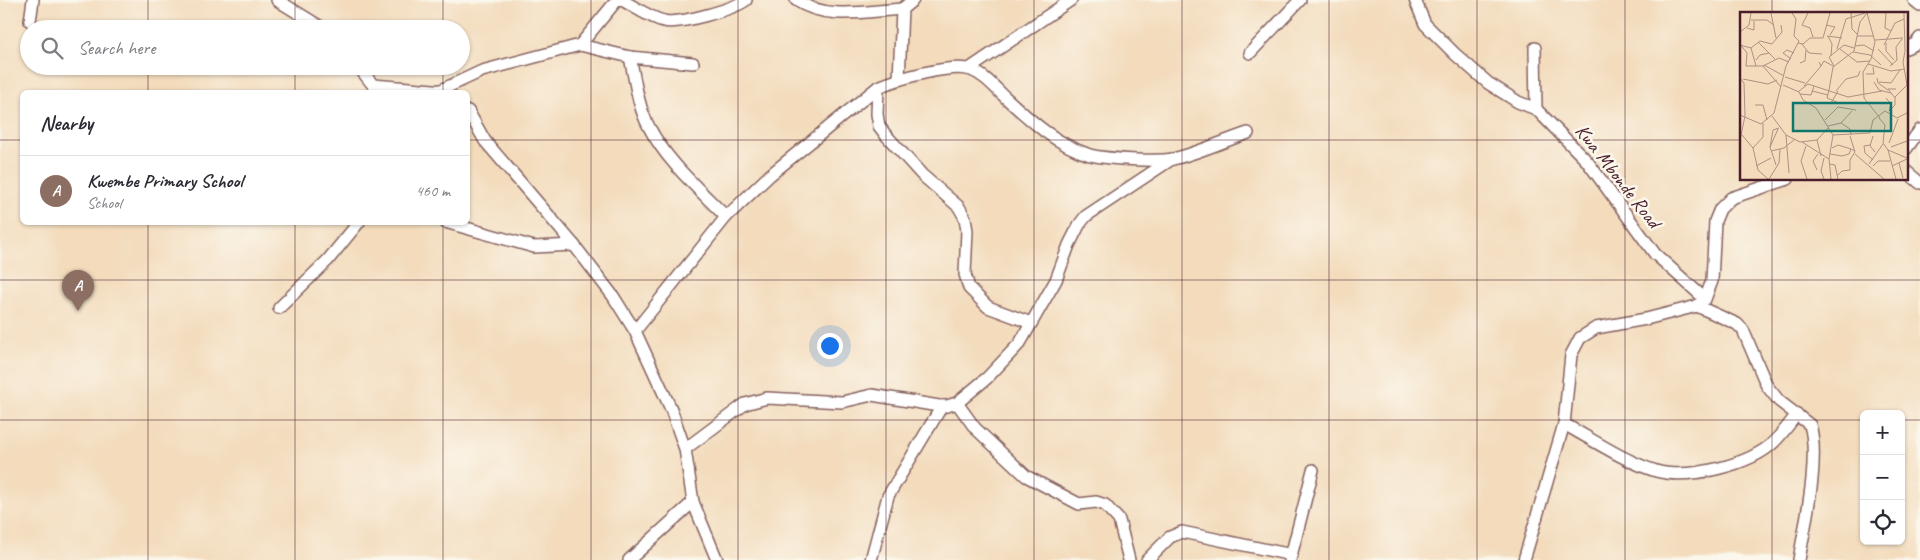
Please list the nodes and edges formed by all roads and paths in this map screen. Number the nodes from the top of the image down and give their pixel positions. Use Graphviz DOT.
graph roads {
  1 [pos="33,0"];
  2 [pos="277,0"];
  3 [pos="617,0"];
  4 [pos="622,0"];
  5 [pos="746,0"];
  6 [pos="796,0"];
  7 [pos="913,0"];
  8 [pos="1071,0"];
  9 [pos="1300,0"];
  10 [pos="1414,0"];
  11 [pos="1914,0"];
  12 [pos="1920,5"];
  13 [pos="902,9"];
  14 [pos="30,20"];
  15 [pos="309,20"];
  16 [pos="1920,38"];
  17 [pos="580,45"];
  18 [pos="1908,47"];
  19 [pos="1535,48"];
  20 [pos="1250,53"];
  21 [pos="630,57"];
  22 [pos="693,63"];
  23 [pos="969,69"];
  24 [pos="363,75"];
  25 [pos="899,79"];
  26 [pos="878,87"];
  27 [pos="372,89"];
  28 [pos="408,90"];
  29 [pos="447,90"];
  30 [pos="1536,109"];
  31 [pos="470,115"];
  32 [pos="1920,130"];
  33 [pos="1248,133"];
  34 [pos="1908,146"];
  35 [pos="1172,159"];
  36 [pos="1908,173"];
  37 [pos="1785,180"];
  38 [pos="1920,183"];
  39 [pos="726,218"];
  40 [pos="357,225"];
  41 [pos="456,225"];
  42 [pos="574,245"];
  43 [pos="1701,302"];
  44 [pos="279,308"];
  45 [pos="1031,323"];
  46 [pos="635,331"];
  47 [pos="957,403"];
  48 [pos="942,406"];
  49 [pos="1797,414"];
  50 [pos="1564,424"];
  51 [pos="686,449"];
  52 [pos="1312,470"];
  53 [pos="693,502"];
  54 [pos="1291,557"];
  55 [pos="629,560"];
  56 [pos="717,560"];
  57 [pos="871,560"];
  58 [pos="1130,560"];
  59 [pos="1147,560"];
  60 [pos="1524,560"];
  61 [pos="1799,560"];
  1 -- 14 [label="street"];
  2 -- 15 [label="street"];
  3 -- 17 [label="street"];
  4 -- 5 [label="street"];
  6 -- 13 [label="street"];
  7 -- 13 [label="street"];
  8 -- 23 [label="street"];
  9 -- 20 [label="street"];
  10 -- 30 [label="street, Kwa Mbonde Road"];
  11 -- 12 [label="street"];
  13 -- 25 [label="street"];
  16 -- 18 [label="street"];
  17 -- 21 [label="street"];
  17 -- 29 [label="street"];
  19 -- 30 [label="street"];
  21 -- 22 [label="street"];
  21 -- 39 [label="street"];
  23 -- 25 [label="street"];
  23 -- 35 [label="street"];
  24 -- 27 [label="street"];
  25 -- 26 [label="street"];
  26 -- 39 [label="street"];
  26 -- 45 [label="street"];
  27 -- 28 [label="street"];
  30 -- 43 [label="street, Kwa Mbonde Road"];
  31 -- 42 [label="street"];
  32 -- 34 [label="street"];
  33 -- 35 [label="street"];
  35 -- 45 [label="street"];
  36 -- 38 [label="street"];
  37 -- 43 [label="street"];
  39 -- 46 [label="street"];
  40 -- 44 [label="street"];
  41 -- 42 [label="street"];
  42 -- 46 [label="street"];
  43 -- 49 [label="street, Kwa Mbonde Road"];
  43 -- 50 [label="street"];
  45 -- 47 [label="street"];
  46 -- 51 [label="street"];
  47 -- 48 [label="street"];
  47 -- 58 [label="street"];
  48 -- 51 [label="street"];
  48 -- 57 [label="street"];
  49 -- 50 [label="street"];
  49 -- 61 [label="street, Kwa Mbonde Road"];
  50 -- 60 [label="street"];
  51 -- 53 [label="street"];
  52 -- 54 [label="street"];
  53 -- 55 [label="street"];
  53 -- 56 [label="street"];
  54 -- 59 [label="street"];
}
